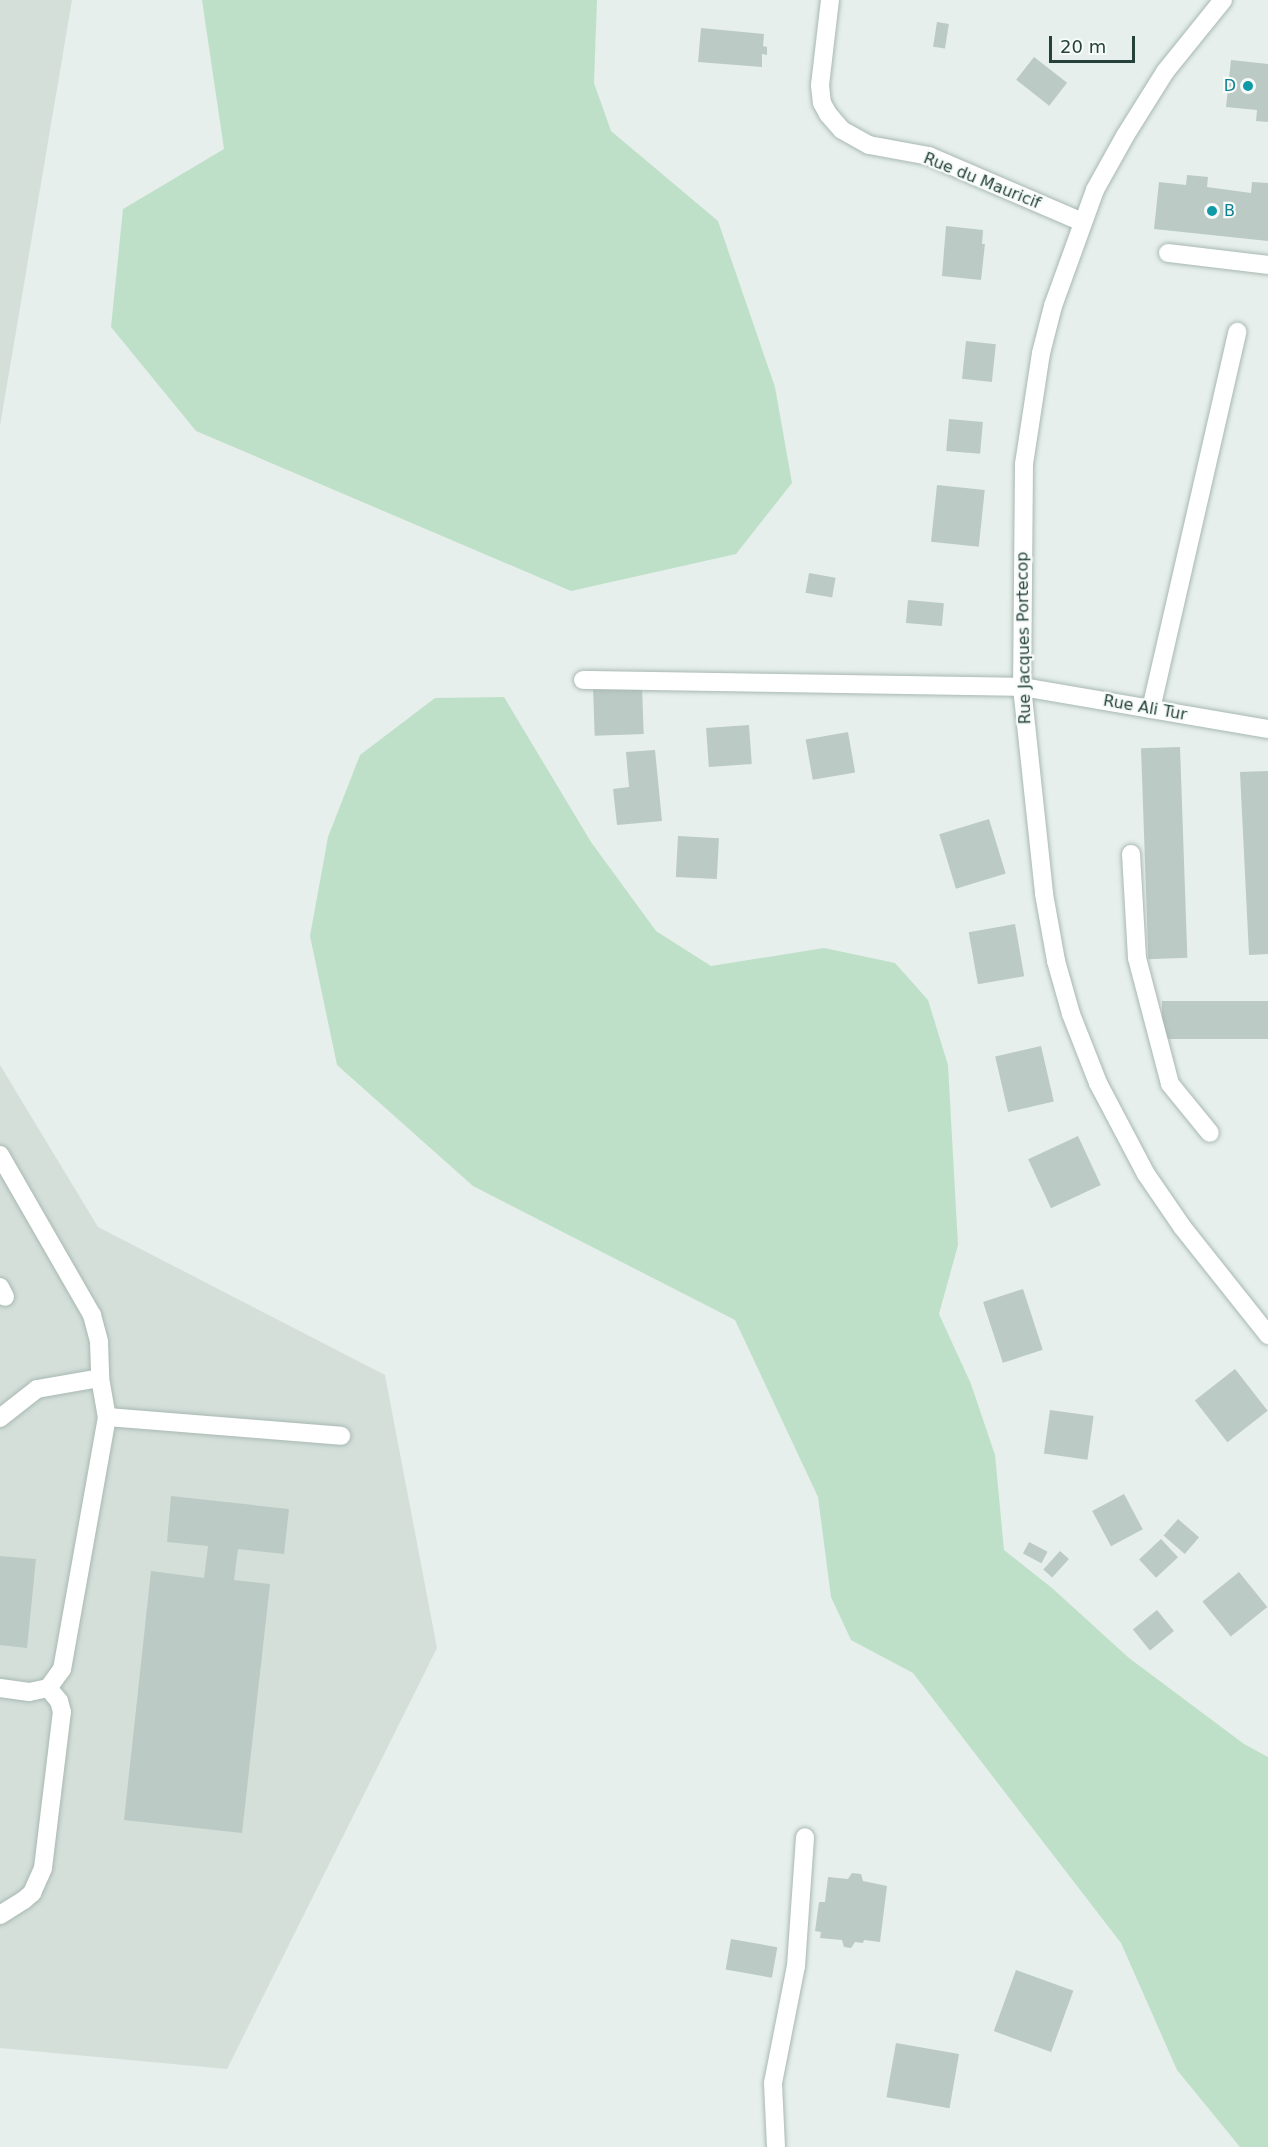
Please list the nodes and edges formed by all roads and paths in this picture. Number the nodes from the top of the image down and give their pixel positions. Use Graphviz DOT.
graph roads {
  1 [pos="830,0"];
  2 [pos="1223,0"];
  3 [pos="1082,222"];
  4 [pos="1168,253"];
  5 [pos="1268,265"];
  6 [pos="1237,332"];
  7 [pos="583,680"];
  8 [pos="1022,687"];
  9 [pos="1151,710"];
  10 [pos="1268,729"];
  11 [pos="1131,854"];
  12 [pos="1210,1133"];
  13 [pos="0,1155"];
  14 [pos="1268,1335"];
  15 [pos="100,1378"];
  16 [pos="107,1417"];
  17 [pos="0,1418"];
  18 [pos="341,1436"];
  19 [pos="48,1688"];
  20 [pos="0,1689"];
  21 [pos="805,1837"];
  22 [pos="0,1915"];
  23 [pos="776,2147"];
  1 -- 3 [label="street, Rue du Mauricif"];
  2 -- 3 [label="street, Rue Jacques Portecop"];
  3 -- 8 [label="street, Rue Jacques Portecop"];
  4 -- 5 [label="street"];
  6 -- 9 [label="street"];
  7 -- 8 [label="street, Rue Ali Tur"];
  8 -- 9 [label="street, Rue Ali Tur"];
  8 -- 14 [label="street, Rue Jacques Portecop"];
  9 -- 10 [label="street, Rue Ali Tur"];
  11 -- 12 [label="street"];
  13 -- 15 [label="street"];
  15 -- 16 [label="street"];
  15 -- 17 [label="street"];
  16 -- 18 [label="street"];
  16 -- 19 [label="street"];
  19 -- 20 [label="street"];
  19 -- 22 [label="street"];
  21 -- 23 [label="street"];
}
